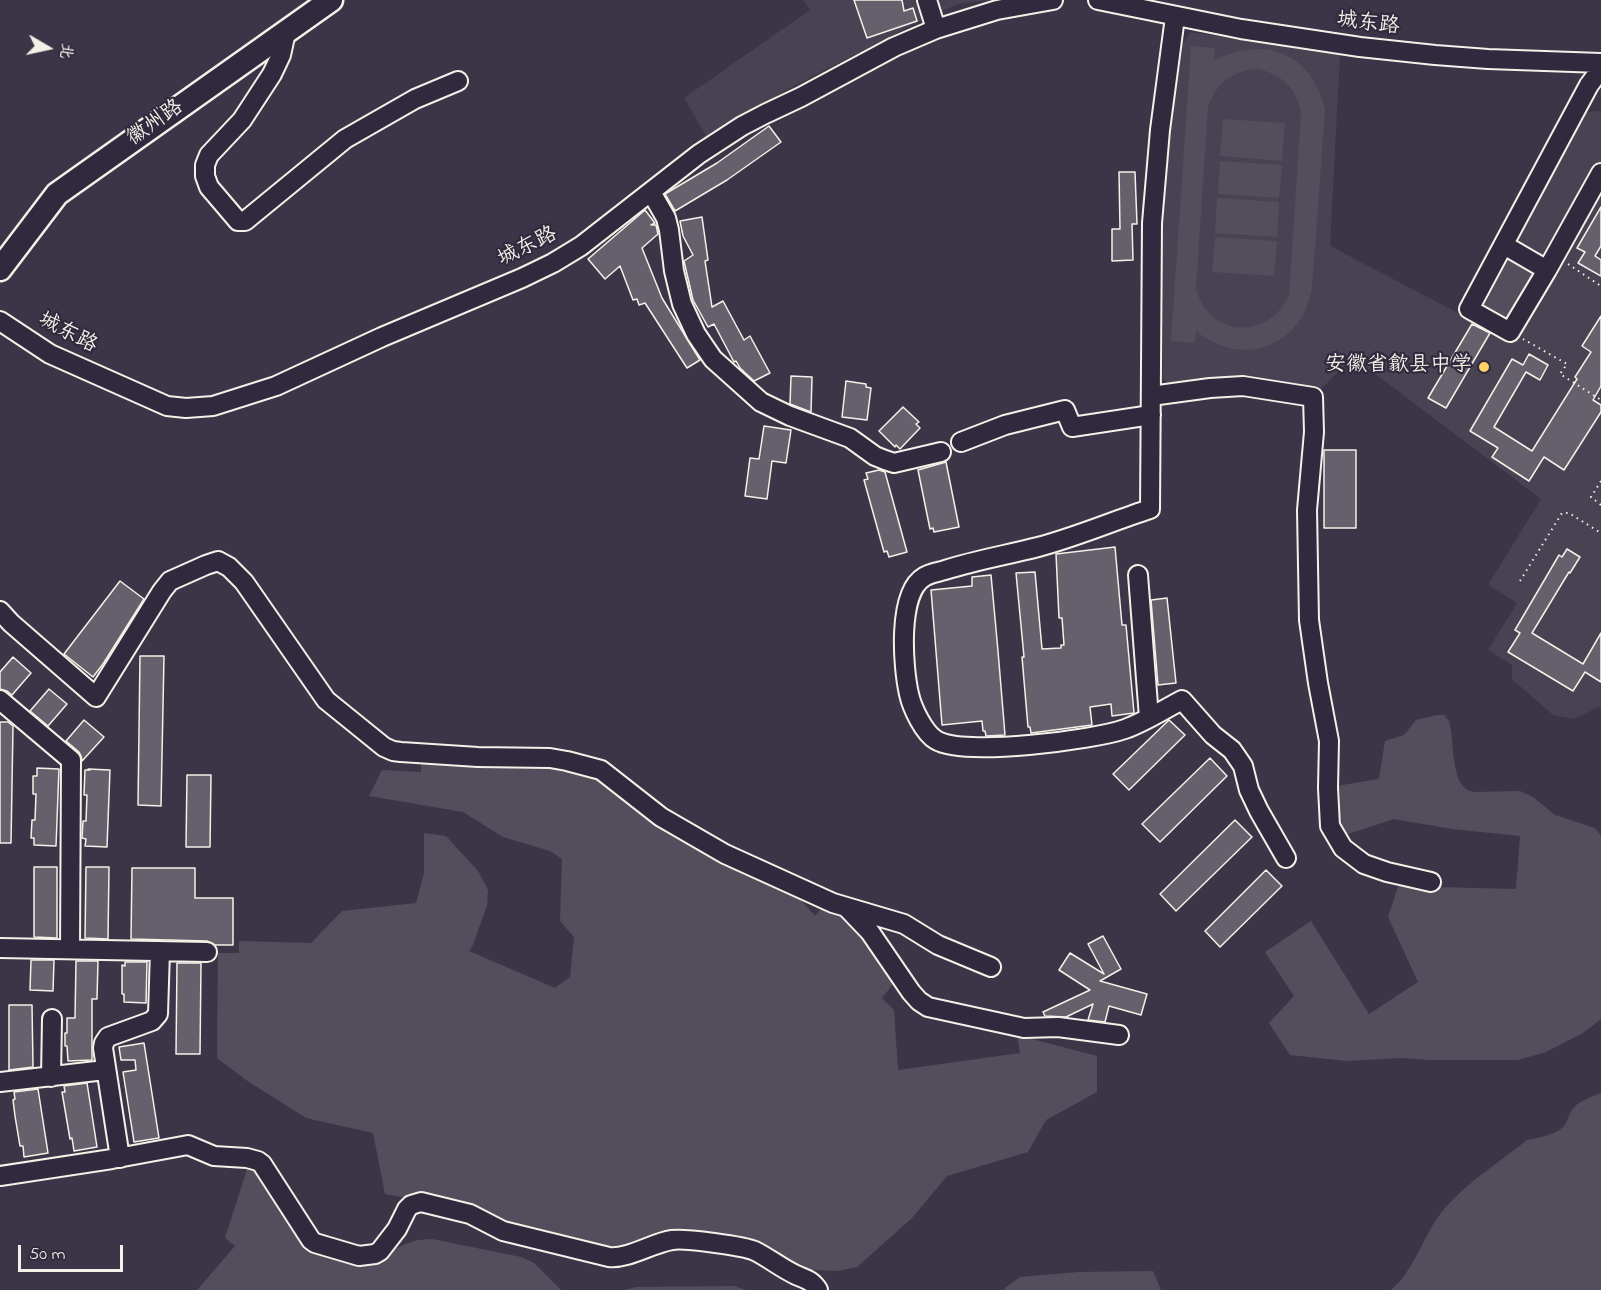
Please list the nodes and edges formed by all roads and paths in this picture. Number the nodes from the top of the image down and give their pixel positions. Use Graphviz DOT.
graph roads {
  1 [pos="331,0"];
  2 [pos="927,0"];
  3 [pos="1053,0"];
  4 [pos="1098,0"];
  5 [pos="1175,16"];
  6 [pos="936,29"];
  7 [pos="286,32"];
  8 [pos="1601,63"];
  9 [pos="1601,69"];
  10 [pos="458,81"];
  11 [pos="1601,173"];
  12 [pos="651,192"];
  13 [pos="1504,245"];
  14 [pos="1551,263"];
  15 [pos="0,269"];
  16 [pos="1601,286"];
  17 [pos="0,321"];
  18 [pos="1508,330"];
  19 [pos="1151,396"];
  20 [pos="1601,400"];
  21 [pos="1151,415"];
  22 [pos="961,442"];
  23 [pos="940,452"];
  24 [pos="1601,481"];
  25 [pos="1601,505"];
  26 [pos="1601,533"];
  27 [pos="1138,575"];
  28 [pos="1520,581"];
  29 [pos="0,611"];
  30 [pos="0,700"];
  31 [pos="1149,718"];
  32 [pos="1286,858"];
  33 [pos="1431,882"];
  34 [pos="844,906"];
  35 [pos="0,948"];
  36 [pos="70,950"];
  37 [pos="160,951"];
  38 [pos="207,952"];
  39 [pos="991,967"];
  40 [pos="52,1019"];
  41 [pos="1119,1035"];
  42 [pos="105,1070"];
  43 [pos="51,1077"];
  44 [pos="0,1083"];
  45 [pos="120,1158"];
  46 [pos="0,1176"];
  47 [pos="818,1290"];
  1 -- 7 [label="main road, 徽州路"];
  2 -- 6 [label="street"];
  3 -- 6 [label="street, 城东路"];
  4 -- 5 [label="street, 城东路"];
  5 -- 8 [label="street, 城东路"];
  5 -- 19 [label="street"];
  6 -- 12 [label="street, 城东路"];
  7 -- 10 [label="street"];
  7 -- 15 [label="main road, 徽州路"];
  9 -- 13 [label="street"];
  11 -- 14 [label="street"];
  12 -- 17 [label="street, 城东路"];
  12 -- 23 [label="street"];
  13 -- 14 [label="street"];
  13 -- 18 [label="street"];
  14 -- 16 [label="path"];
  14 -- 18 [label="street"];
  18 -- 20 [label="path"];
  19 -- 21 [label="street"];
  19 -- 33 [label="street"];
  21 -- 22 [label="street"];
  21 -- 31 [label="street"];
  24 -- 25 [label="path"];
  26 -- 28 [label="path"];
  27 -- 31 [label="street"];
  29 -- 34 [label="street"];
  30 -- 36 [label="street"];
  31 -- 32 [label="street"];
  34 -- 39 [label="street"];
  34 -- 41 [label="street"];
  35 -- 36 [label="street"];
  36 -- 37 [label="street"];
  37 -- 38 [label="street"];
  37 -- 42 [label="street"];
  40 -- 43 [label="street"];
  42 -- 43 [label="street"];
  42 -- 45 [label="street"];
  43 -- 44 [label="street"];
  45 -- 46 [label="street"];
  45 -- 47 [label="street"];
}
